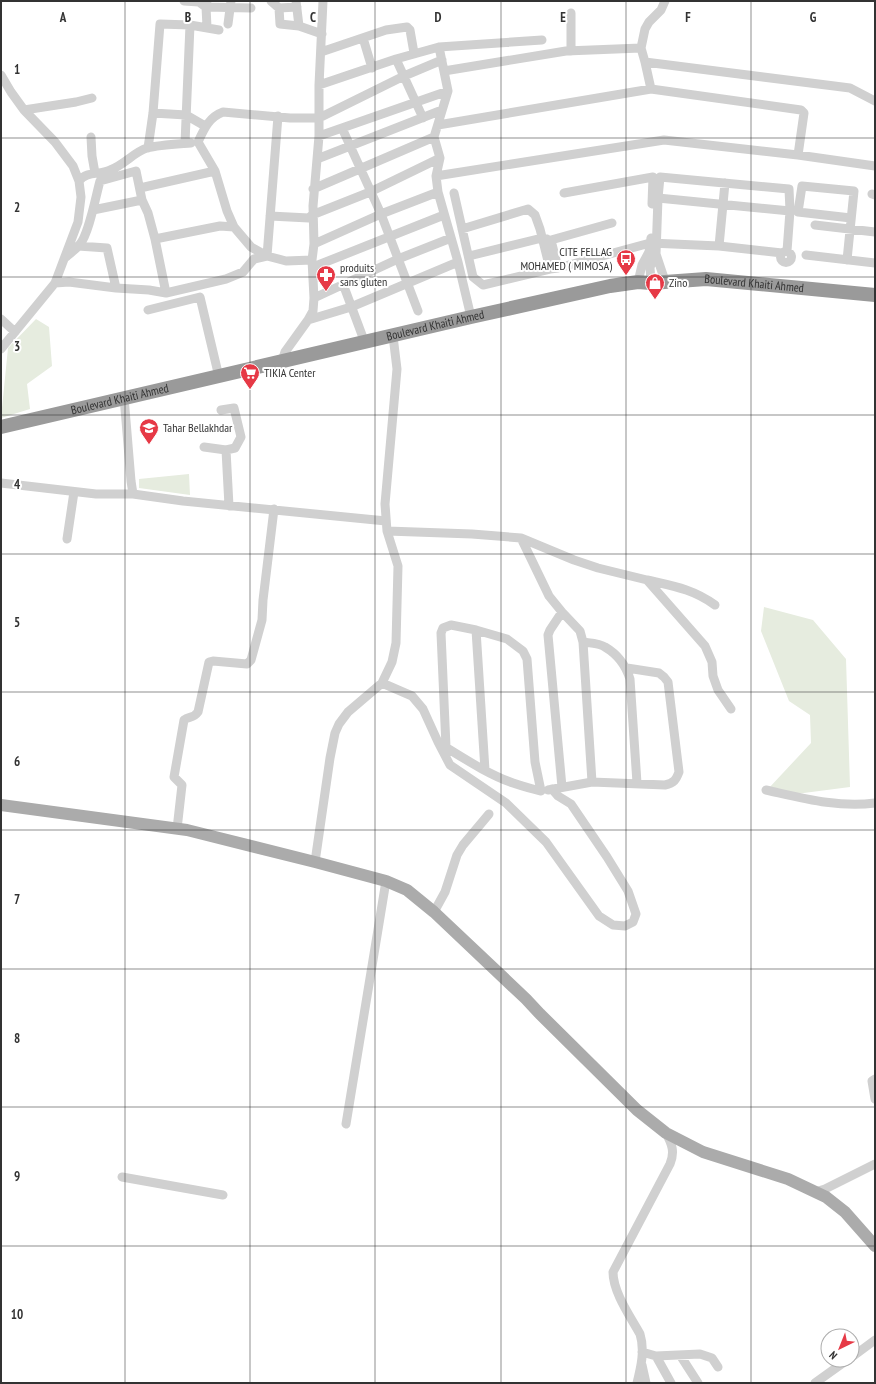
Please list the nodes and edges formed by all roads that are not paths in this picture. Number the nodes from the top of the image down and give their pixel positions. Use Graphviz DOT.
graph roads {
  1 [pos="184,1"];
  2 [pos="271,1"];
  3 [pos="323,1"];
  4 [pos="665,1"];
  5 [pos="207,4"];
  6 [pos="230,4"];
  7 [pos="297,4"];
  8 [pos="251,8"];
  9 [pos="279,8"];
  10 [pos="571,13"];
  11 [pos="190,25"];
  12 [pos="299,26"];
  13 [pos="207,28"];
  14 [pos="322,34"];
  15 [pos="363,38"];
  16 [pos="542,40"];
  17 [pos="439,46"];
  18 [pos="641,48"];
  19 [pos="571,51"];
  20 [pos="321,52"];
  21 [pos="414,53"];
  22 [pos="396,59"];
  23 [pos="442,60"];
  24 [pos="645,62"];
  25 [pos="372,68"];
  26 [pos="444,71"];
  27 [pos="1,75"];
  28 [pos="404,76"];
  29 [pos="319,85"];
  30 [pos="651,89"];
  31 [pos="448,91"];
  32 [pos="92,98"];
  33 [pos="875,101"];
  34 [pos="416,102"];
  35 [pos="24,110"];
  36 [pos="442,110"];
  37 [pos="153,113"];
  38 [pos="186,115"];
  39 [pos="278,116"];
  40 [pos="319,118"];
  41 [pos="422,118"];
  42 [pos="438,125"];
  43 [pos="205,126"];
  44 [pos="342,128"];
  45 [pos="319,136"];
  46 [pos="91,137"];
  47 [pos="434,137"];
  48 [pos="198,142"];
  49 [pos="185,143"];
  50 [pos="350,145"];
  51 [pos="148,148"];
  52 [pos="798,155"];
  53 [pos="440,158"];
  54 [pos="317,159"];
  55 [pos="875,166"];
  56 [pos="360,169"];
  57 [pos="215,171"];
  58 [pos="95,173"];
  59 [pos="436,176"];
  60 [pos="79,181"];
  61 [pos="725,183"];
  62 [pos="140,188"];
  63 [pos="314,189"];
  64 [pos="370,192"];
  65 [pos="438,192"];
  66 [pos="454,193"];
  67 [pos="564,193"];
  68 [pos="658,198"];
  69 [pos="142,200"];
  70 [pos="723,206"];
  71 [pos="93,210"];
  72 [pos="790,212"];
  73 [pos="380,214"];
  74 [pos="444,215"];
  75 [pos="270,216"];
  76 [pos="312,216"];
  77 [pos="851,218"];
  78 [pos="612,223"];
  79 [pos="815,225"];
  80 [pos="234,227"];
  81 [pos="462,229"];
  82 [pos="850,229"];
  83 [pos="875,232"];
  84 [pos="389,236"];
  85 [pos="451,238"];
  86 [pos="154,239"];
  87 [pos="546,239"];
  88 [pos="314,244"];
  89 [pos="78,246"];
  90 [pos="719,246"];
  91 [pos="653,248"];
  92 [pos="806,255"];
  93 [pos="267,256"];
  94 [pos="469,256"];
  95 [pos="66,257"];
  96 [pos="398,259"];
  97 [pos="847,260"];
  98 [pos="458,262"];
  99 [pos="312,263"];
  100 [pos="875,263"];
  101 [pos="554,268"];
  102 [pos="651,282"];
  103 [pos="55,283"];
  104 [pos="407,283"];
  105 [pos="343,284"];
  106 [pos="116,288"];
  107 [pos="166,293"];
  108 [pos="875,296"];
  109 [pos="314,298"];
  110 [pos="351,307"];
  111 [pos="148,310"];
  112 [pos="418,311"];
  113 [pos="471,317"];
  114 [pos="1,319"];
  115 [pos="308,320"];
  116 [pos="15,332"];
  117 [pos="393,336"];
  118 [pos="364,343"];
  119 [pos="2,344"];
  120 [pos="282,361"];
  121 [pos="219,376"];
  122 [pos="124,397"];
  123 [pos="222,410"];
  124 [pos="1,427"];
  125 [pos="204,448"];
  126 [pos="226,450"];
  127 [pos="1,483"];
  128 [pos="74,492"];
  129 [pos="133,494"];
  130 [pos="229,506"];
  131 [pos="274,509"];
  132 [pos="386,521"];
  133 [pos="387,531"];
  134 [pos="521,538"];
  135 [pos="67,539"];
  136 [pos="647,580"];
  137 [pos="715,605"];
  138 [pos="562,612"];
  139 [pos="476,630"];
  140 [pos="583,642"];
  141 [pos="627,668"];
  142 [pos="382,683"];
  143 [pos="731,709"];
  144 [pos="438,742"];
  145 [pos="446,747"];
  146 [pos="485,770"];
  147 [pos="592,782"];
  148 [pos="638,783"];
  149 [pos="562,787"];
  150 [pos="552,789"];
  151 [pos="766,790"];
  152 [pos="541,791"];
  153 [pos="875,803"];
  154 [pos="1,805"];
  155 [pos="489,814"];
  156 [pos="177,829"];
  157 [pos="315,862"];
  158 [pos="386,881"];
  159 [pos="434,912"];
  160 [pos="875,1079"];
  161 [pos="875,1099"];
  162 [pos="346,1124"];
  163 [pos="666,1133"];
  164 [pos="875,1164"];
  165 [pos="122,1177"];
  166 [pos="815,1192"];
  167 [pos="224,1195"];
  168 [pos="875,1246"];
  169 [pos="875,1340"];
  170 [pos="860,1351"];
  171 [pos="642,1352"];
  172 [pos="680,1355"];
  173 [pos="656,1356"];
  174 [pos="642,1362"];
  175 [pos="718,1367"];
  176 [pos="836,1368"];
  177 [pos="637,1383"];
  178 [pos="646,1383"];
  179 [pos="671,1383"];
  180 [pos="698,1383"];
  181 [pos="815,1383"];
  1 -- 5 [label="street"];
  2 -- 9 [label="street"];
  3 -- 14 [label="street"];
  4 -- 18 [label="street"];
  5 -- 6 [label="street"];
  5 -- 13 [label="street"];
  6 -- 8 [label="street"];
  6 -- 13 [label="street"];
  7 -- 9 [label="street"];
  7 -- 12 [label="street"];
  9 -- 12 [label="street"];
  10 -- 19 [label="street"];
  11 -- 13 [label="street"];
  11 -- 37 [label="street"];
  11 -- 38 [label="street"];
  12 -- 14 [label="street"];
  14 -- 20 [label="street"];
  15 -- 20 [label="street"];
  15 -- 21 [label="street"];
  15 -- 25 [label="street"];
  16 -- 17 [label="street"];
  17 -- 21 [label="street"];
  17 -- 23 [label="street"];
  18 -- 19 [label="street"];
  18 -- 24 [label="street"];
  19 -- 26 [label="street"];
  20 -- 29 [label="street"];
  21 -- 22 [label="street"];
  22 -- 25 [label="street"];
  22 -- 28 [label="street"];
  23 -- 26 [label="street"];
  23 -- 28 [label="street"];
  24 -- 30 [label="street"];
  24 -- 33 [label="street"];
  25 -- 29 [label="street"];
  26 -- 31 [label="street"];
  27 -- 35 [label="street"];
  28 -- 34 [label="street"];
  28 -- 40 [label="street"];
  29 -- 40 [label="street"];
  30 -- 42 [label="street"];
  30 -- 52 [label="street"];
  31 -- 34 [label="street"];
  31 -- 36 [label="street"];
  32 -- 35 [label="street"];
  34 -- 41 [label="street"];
  34 -- 44 [label="street"];
  35 -- 60 [label="street"];
  36 -- 41 [label="street"];
  36 -- 42 [label="street"];
  37 -- 38 [label="street"];
  37 -- 51 [label="street"];
  38 -- 43 [label="street"];
  38 -- 49 [label="street"];
  39 -- 40 [label="street"];
  39 -- 43 [label="street"];
  39 -- 75 [label="street"];
  40 -- 45 [label="street"];
  41 -- 50 [label="street"];
  42 -- 47 [label="street"];
  43 -- 48 [label="street"];
  44 -- 45 [label="street"];
  44 -- 50 [label="street"];
  45 -- 54 [label="street"];
  46 -- 58 [label="street"];
  47 -- 53 [label="street"];
  47 -- 56 [label="street"];
  48 -- 49 [label="street"];
  48 -- 57 [label="street"];
  49 -- 51 [label="street"];
  50 -- 54 [label="street"];
  50 -- 56 [label="street"];
  51 -- 58 [label="street"];
  52 -- 55 [label="street"];
  52 -- 59 [label="street"];
  53 -- 59 [label="street"];
  53 -- 64 [label="street"];
  54 -- 63 [label="street"];
  56 -- 63 [label="street"];
  56 -- 64 [label="street"];
  57 -- 62 [label="street"];
  57 -- 80 [label="street"];
  58 -- 60 [label="street"];
  59 -- 65 [label="street"];
  60 -- 95 [label="street"];
  61 -- 68 [label="street"];
  61 -- 70 [label="street"];
  61 -- 72 [label="street"];
  62 -- 69 [label="street"];
  62 -- 71 [label="street"];
  63 -- 76 [label="street"];
  64 -- 73 [label="street"];
  64 -- 76 [label="street"];
  65 -- 73 [label="street"];
  65 -- 74 [label="street"];
  66 -- 81 [label="street"];
  67 -- 91 [label="street"];
  68 -- 70 [label="street"];
  68 -- 91 [label="street"];
  69 -- 71 [label="street"];
  69 -- 86 [label="street"];
  70 -- 72 [label="street"];
  70 -- 90 [label="street"];
  71 -- 89 [label="street"];
  72 -- 90 [label="street"];
  73 -- 84 [label="street"];
  73 -- 88 [label="street"];
  74 -- 84 [label="street"];
  74 -- 85 [label="street"];
  75 -- 76 [label="street"];
  75 -- 93 [label="street"];
  76 -- 88 [label="street"];
  77 -- 77 [label="street"];
  77 -- 82 [label="street"];
  78 -- 87 [label="street"];
  79 -- 82 [label="street"];
  80 -- 86 [label="street"];
  80 -- 93 [label="street"];
  81 -- 87 [label="street"];
  81 -- 94 [label="street"];
  82 -- 83 [label="street"];
  82 -- 97 [label="street"];
  84 -- 96 [label="street"];
  84 -- 99 [label="street"];
  85 -- 96 [label="street"];
  85 -- 98 [label="street"];
  86 -- 107 [label="street"];
  87 -- 94 [label="street"];
  87 -- 101 [label="street"];
  88 -- 99 [label="street"];
  89 -- 95 [label="street"];
  89 -- 106 [label="street"];
  90 -- 91 [label="street"];
  91 -- 101 [label="street"];
  91 -- 102 [label="street"];
  91 -- 102 [label="street"];
  91 -- 102 [label="street"];
  92 -- 97 [label="street"];
  93 -- 99 [label="street"];
  93 -- 107 [label="street"];
  94 -- 101 [label="street"];
  95 -- 103 [label="street"];
  96 -- 104 [label="street"];
  96 -- 105 [label="street"];
  97 -- 100 [label="street"];
  98 -- 104 [label="street"];
  98 -- 113 [label="street"];
  99 -- 109 [label="street"];
  102 -- 108 [label="highway, Boulevard Khaiti Ahmed"];
  102 -- 113 [label="highway, Boulevard Khaiti Ahmed"];
  103 -- 106 [label="street"];
  103 -- 116 [label="street"];
  104 -- 110 [label="street"];
  104 -- 112 [label="street"];
  105 -- 109 [label="street"];
  105 -- 110 [label="street"];
  106 -- 107 [label="street"];
  109 -- 115 [label="street"];
  110 -- 115 [label="street"];
  110 -- 118 [label="street"];
  111 -- 121 [label="street"];
  113 -- 117 [label="highway, Boulevard Khaiti Ahmed"];
  114 -- 116 [label="street"];
  115 -- 120 [label="street"];
  116 -- 119 [label="street"];
  117 -- 118 [label="highway, Boulevard Khaiti Ahmed"];
  117 -- 132 [label="street"];
  118 -- 120 [label="highway, Boulevard Khaiti Ahmed"];
  120 -- 121 [label="highway, Boulevard Khaiti Ahmed"];
  121 -- 122 [label="highway, Boulevard Khaiti Ahmed"];
  122 -- 124 [label="highway, Boulevard Khaiti Ahmed"];
  122 -- 129 [label="street"];
  123 -- 126 [label="street"];
  125 -- 126 [label="street"];
  126 -- 130 [label="street"];
  127 -- 128 [label="street"];
  128 -- 129 [label="street"];
  128 -- 135 [label="street"];
  129 -- 130 [label="street"];
  130 -- 131 [label="street"];
  131 -- 132 [label="street"];
  131 -- 156 [label="street"];
  132 -- 133 [label="street"];
  133 -- 134 [label="street"];
  133 -- 142 [label="street"];
  134 -- 136 [label="street"];
  134 -- 138 [label="street"];
  136 -- 137 [label="street"];
  136 -- 143 [label="street"];
  138 -- 140 [label="street"];
  138 -- 149 [label="street"];
  139 -- 145 [label="street"];
  139 -- 146 [label="street"];
  139 -- 152 [label="street"];
  140 -- 141 [label="street"];
  140 -- 147 [label="street"];
  141 -- 148 [label="street"];
  141 -- 148 [label="street"];
  142 -- 144 [label="street"];
  142 -- 157 [label="street"];
  144 -- 145 [label="street"];
  144 -- 150 [label="street"];
  145 -- 146 [label="street"];
  146 -- 152 [label="street"];
  147 -- 148 [label="street"];
  147 -- 149 [label="street"];
  149 -- 150 [label="street"];
  150 -- 152 [label="street"];
  151 -- 153 [label="street"];
  154 -- 156 [label="main road"];
  155 -- 159 [label="street"];
  156 -- 157 [label="main road"];
  157 -- 158 [label="main road"];
  158 -- 159 [label="main road"];
  158 -- 162 [label="street"];
  159 -- 163 [label="main road"];
  160 -- 161 [label="street"];
  163 -- 166 [label="main road"];
  163 -- 171 [label="street"];
  164 -- 166 [label="street"];
  165 -- 167 [label="street"];
  166 -- 168 [label="main road"];
  169 -- 170 [label="street"];
  171 -- 173 [label="street"];
  171 -- 174 [label="street"];
  172 -- 173 [label="street"];
  172 -- 175 [label="street"];
  172 -- 180 [label="street"];
  173 -- 179 [label="street"];
  174 -- 177 [label="street"];
  174 -- 178 [label="street"];
  176 -- 181 [label="street"];
}
